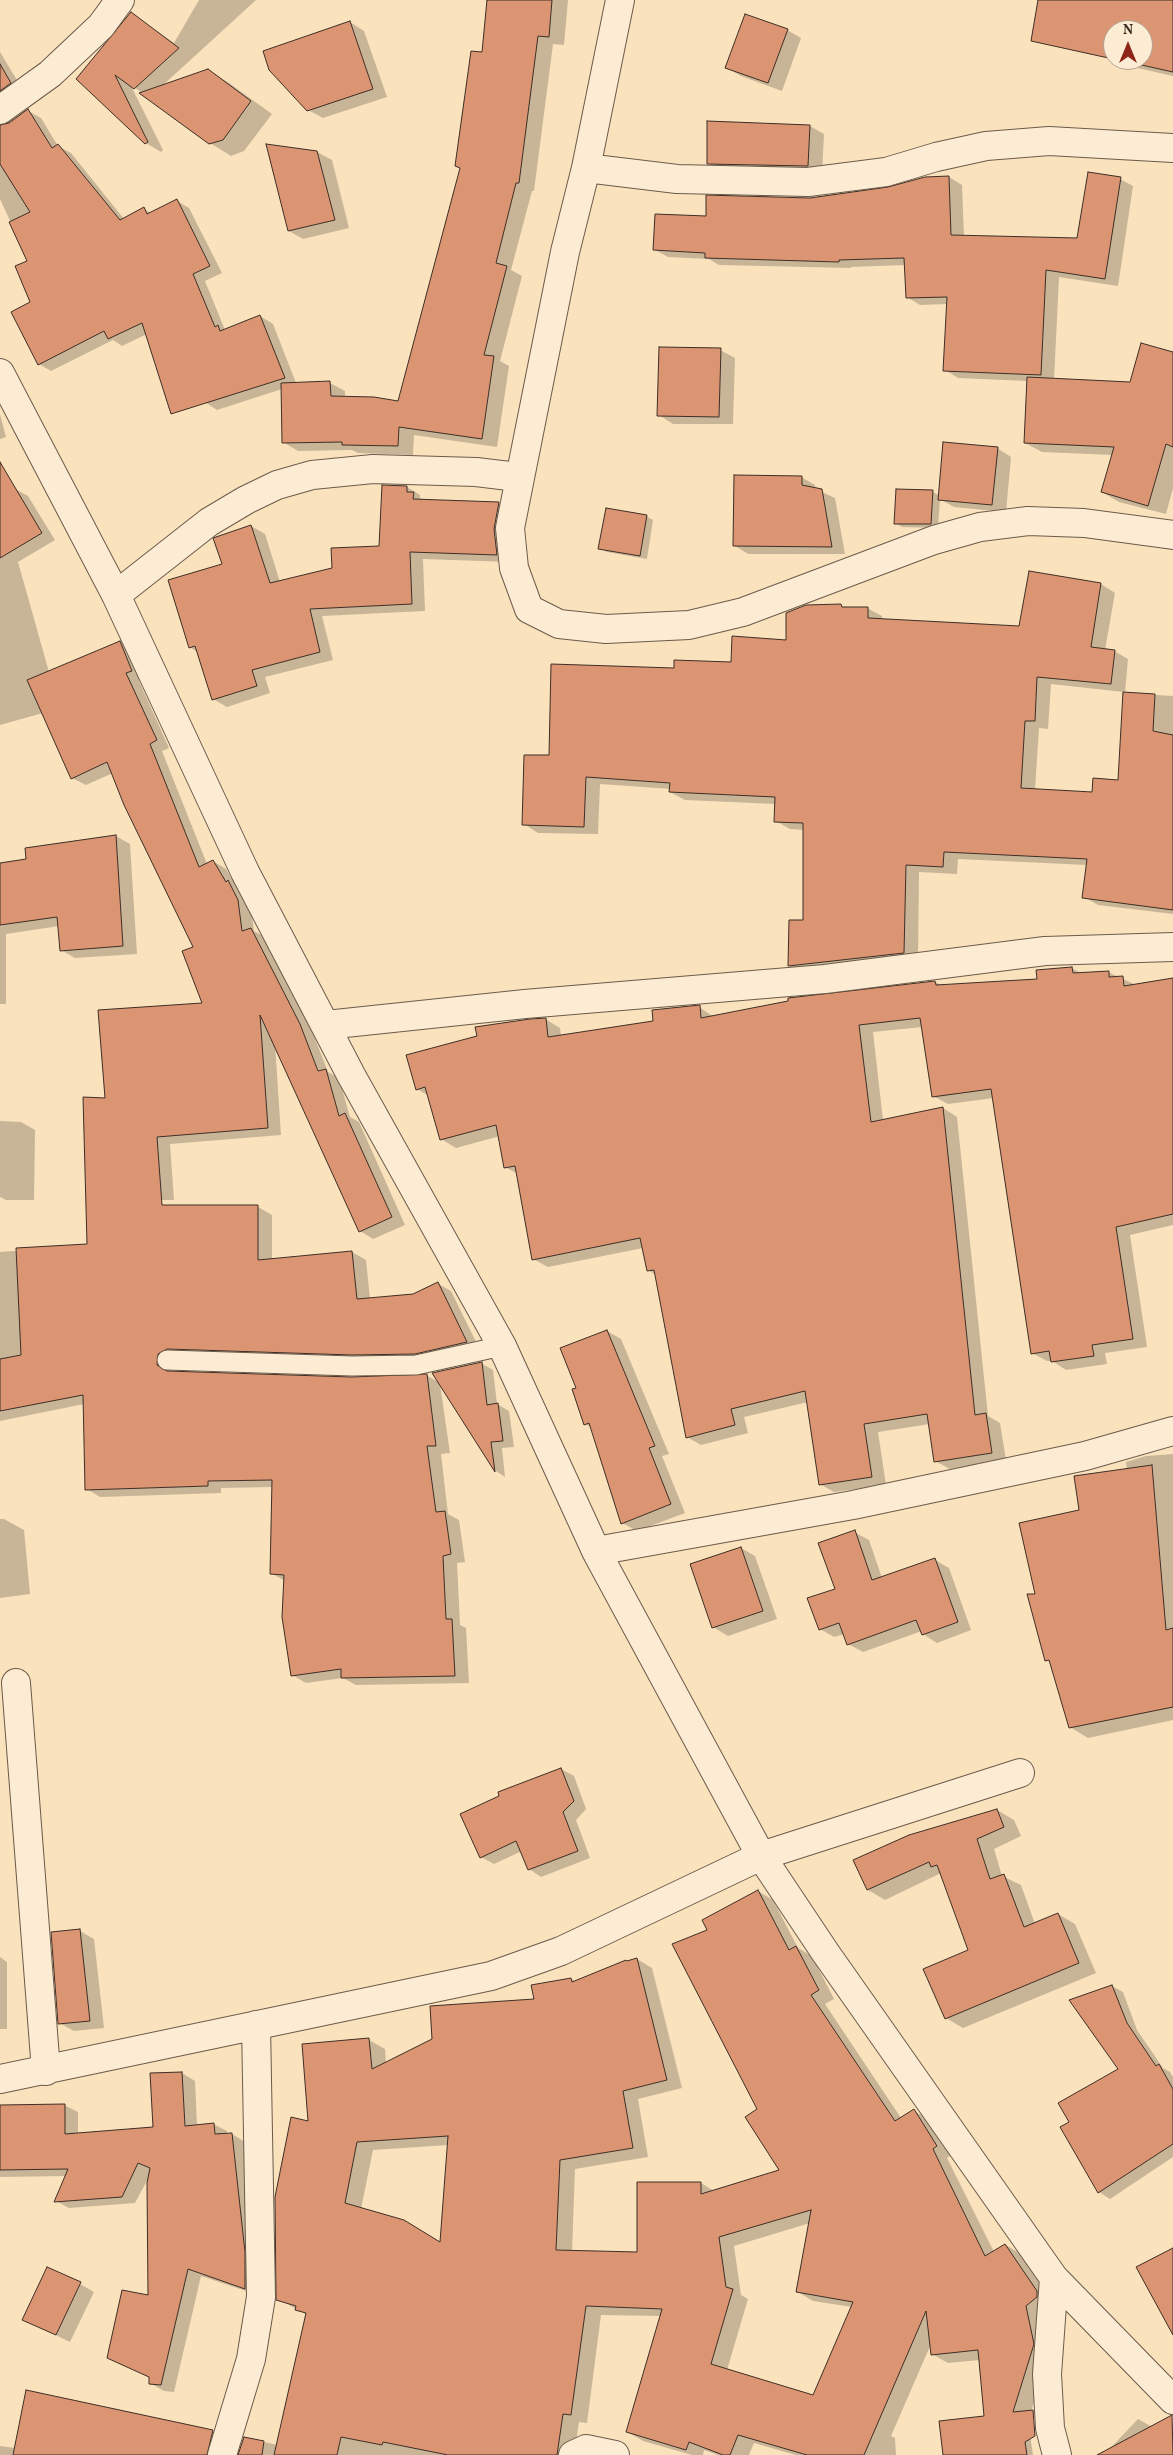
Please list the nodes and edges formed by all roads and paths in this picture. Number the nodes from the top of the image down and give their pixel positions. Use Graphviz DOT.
graph roads {
  1 [pos="120,0"];
  2 [pos="620,0"];
  3 [pos="0,110"];
  4 [pos="1173,148"];
  5 [pos="586,168"];
  6 [pos="0,373"];
  7 [pos="518,477"];
  8 [pos="1173,535"];
  9 [pos="116,595"];
  10 [pos="1173,947"];
  11 [pos="326,1025"];
  12 [pos="502,1346"];
  13 [pos="167,1360"];
  14 [pos="1173,1430"];
  15 [pos="596,1550"];
  16 [pos="16,1683"];
  17 [pos="1020,1773"];
  18 [pos="760,1856"];
  19 [pos="256,2025"];
  20 [pos="46,2071"];
  21 [pos="0,2079"];
  22 [pos="1054,2278"];
  23 [pos="1173,2400"];
  24 [pos="222,2455"];
  25 [pos="573,2455"];
  26 [pos="615,2455"];
  27 [pos="1057,2455"];
  1 -- 3 [label="street"];
  2 -- 5 [label="street"];
  4 -- 5 [label="street"];
  5 -- 7 [label="street"];
  6 -- 9 [label="street"];
  7 -- 8 [label="street"];
  7 -- 9 [label="street"];
  9 -- 11 [label="street"];
  10 -- 11 [label="street"];
  11 -- 12 [label="street"];
  12 -- 13 [label="lane"];
  12 -- 15 [label="street"];
  14 -- 15 [label="street"];
  15 -- 18 [label="street"];
  16 -- 20 [label="street"];
  17 -- 18 [label="street"];
  18 -- 19 [label="street"];
  18 -- 22 [label="street"];
  19 -- 20 [label="street"];
  19 -- 24 [label="street"];
  20 -- 21 [label="street"];
  22 -- 23 [label="street"];
  22 -- 27 [label="street"];
  25 -- 26 [label="street"];
}
